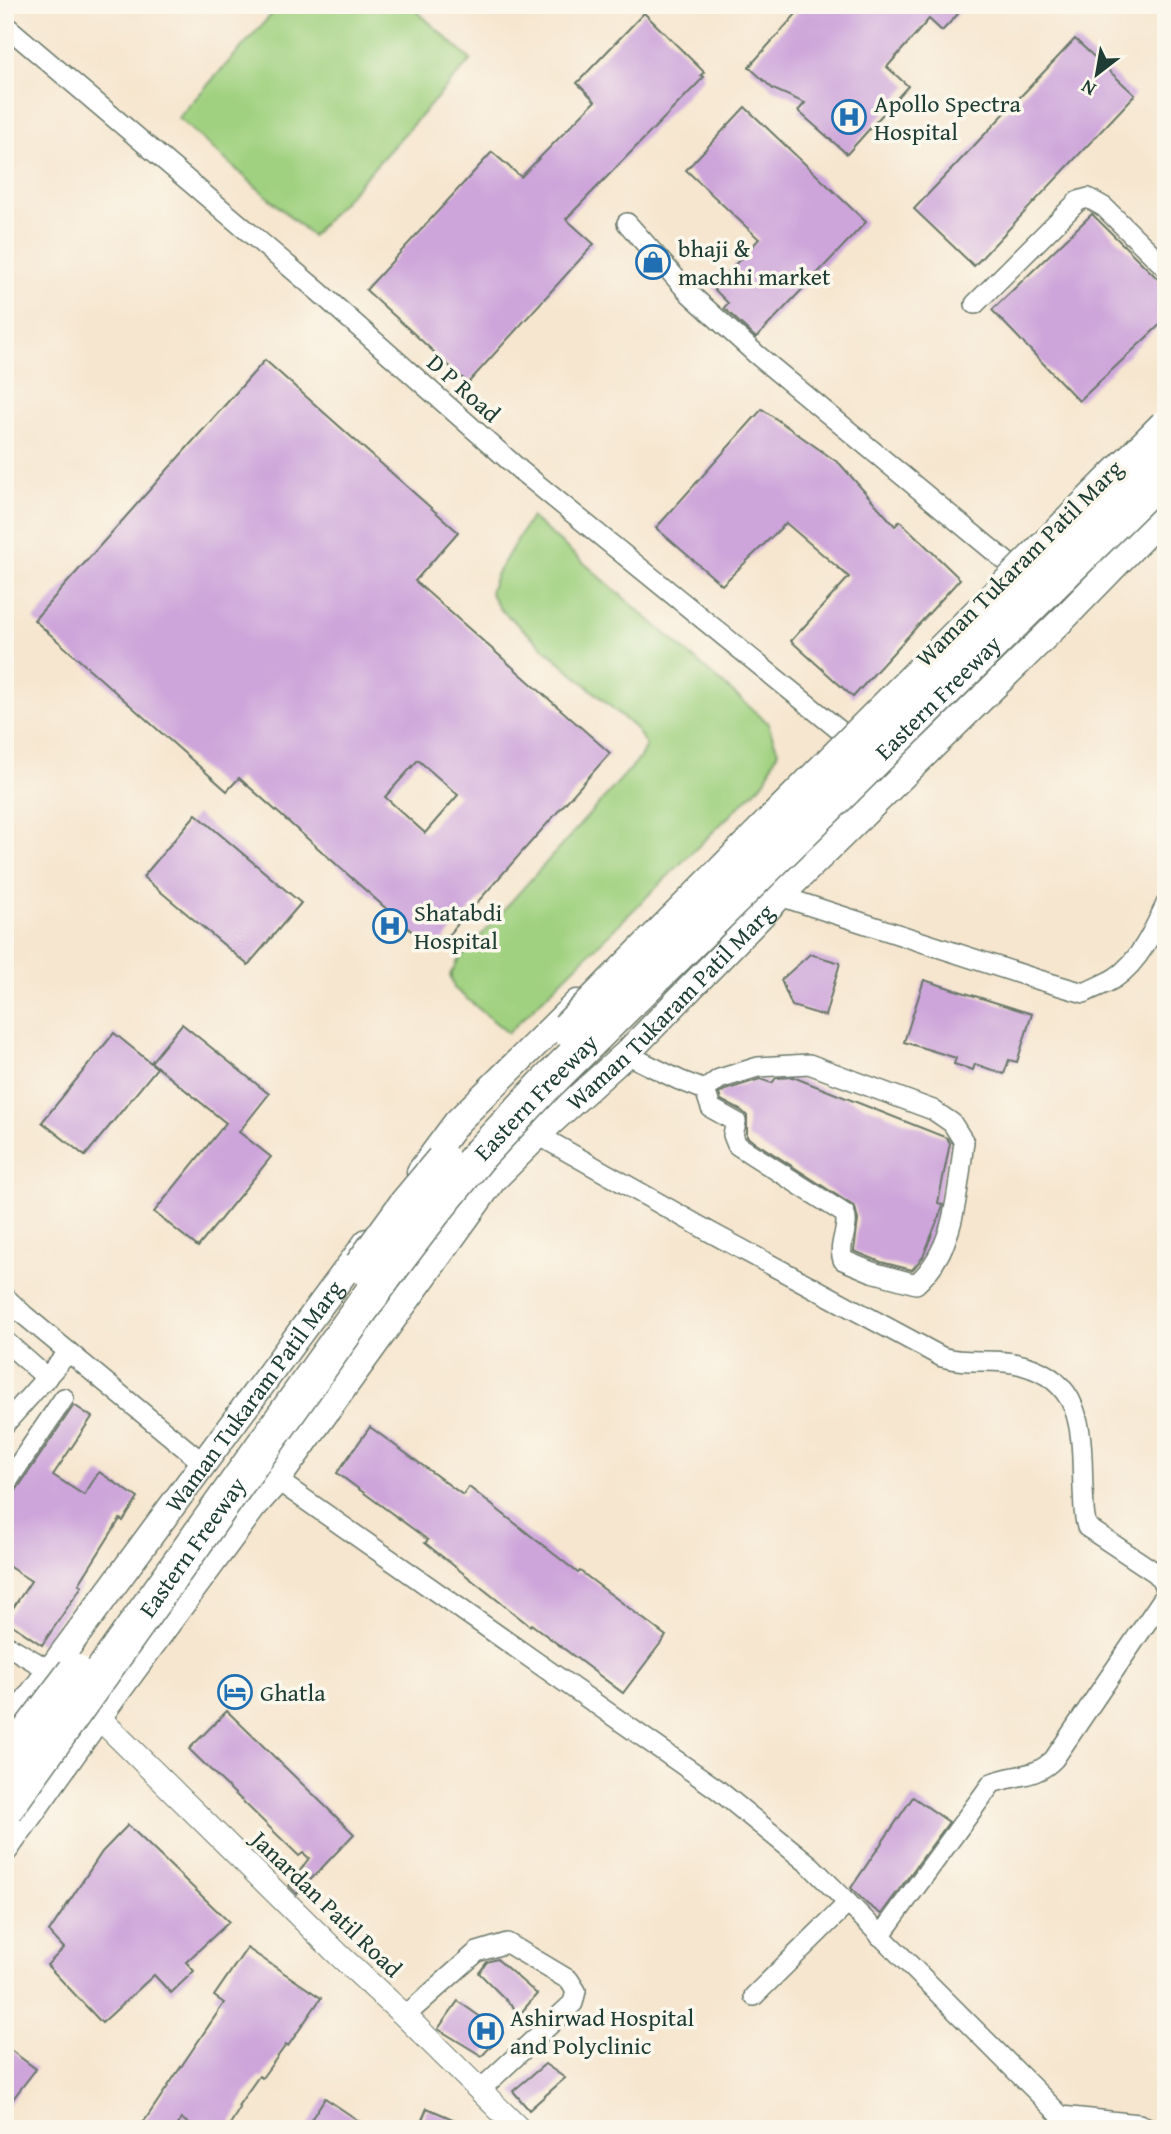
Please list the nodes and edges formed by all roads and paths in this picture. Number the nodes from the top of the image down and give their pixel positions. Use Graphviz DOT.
graph roads {
  1 [pos="5,25"];
  2 [pos="627,223"];
  3 [pos="1166,268"];
  4 [pos="975,304"];
  5 [pos="1166,417"];
  6 [pos="1166,427"];
  7 [pos="1166,471"];
  8 [pos="1166,513"];
  9 [pos="1049,533"];
  10 [pos="1014,568"];
  11 [pos="1099,582"];
  12 [pos="846,734"];
  13 [pos="897,779"];
  14 [pos="780,895"];
  15 [pos="1166,904"];
  16 [pos="626,1054"];
  17 [pos="705,1090"];
  18 [pos="538,1135"];
  19 [pos="5,1297"];
  20 [pos="5,1341"];
  21 [pos="69,1352"];
  22 [pos="47,1378"];
  23 [pos="64,1398"];
  24 [pos="5,1424"];
  25 [pos="203,1463"];
  26 [pos="278,1480"];
  27 [pos="5,1485"];
  28 [pos="5,1644"];
  29 [pos="49,1670"];
  30 [pos="99,1716"];
  31 [pos="5,1732"];
  32 [pos="5,1764"];
  33 [pos="5,1809"];
  34 [pos="5,1849"];
  35 [pos="848,1903"];
  36 [pos="880,1936"];
  37 [pos="754,1996"];
  38 [pos="405,2016"];
  39 [pos="480,2090"];
  40 [pos="1056,2122"];
  41 [pos="519,2129"];
  42 [pos="1151,2129"];
  1 -- 12 [label="street, D P Road"];
  2 -- 10 [label="street"];
  3 -- 4 [label="street"];
  5 -- 9 [label="main road, Waman Tukaram Patil Marg"];
  6 -- 32 [label="highway, Eastern Freeway, bridge"];
  7 -- 33 [label="highway, Eastern Freeway, bridge"];
  8 -- 11 [label="main road, Waman Tukaram Patil Marg"];
  9 -- 10 [label="main road, Waman Tukaram Patil Marg"];
  9 -- 11 [label="main road"];
  10 -- 12 [label="main road, Waman Tukaram Patil Marg"];
  11 -- 13 [label="main road, Waman Tukaram Patil Marg"];
  12 -- 13 [label="street, D P Road"];
  12 -- 25 [label="main road, Waman Tukaram Patil Marg"];
  13 -- 14 [label="main road, Waman Tukaram Patil Marg"];
  14 -- 15 [label="street"];
  14 -- 16 [label="main road, Waman Tukaram Patil Marg"];
  16 -- 17 [label="street"];
  16 -- 18 [label="main road, Waman Tukaram Patil Marg"];
  17 -- 17 [label="street"];
  18 -- 26 [label="main road, Waman Tukaram Patil Marg"];
  18 -- 36 [label="street"];
  19 -- 21 [label="street"];
  20 -- 22 [label="street"];
  21 -- 22 [label="street"];
  21 -- 25 [label="street"];
  22 -- 24 [label="street"];
  23 -- 27 [label="street"];
  25 -- 29 [label="main road, Waman Tukaram Patil Marg"];
  26 -- 30 [label="main road, Waman Tukaram Patil Marg"];
  26 -- 35 [label="street"];
  28 -- 29 [label="street"];
  29 -- 30 [label="street, Janardan Patil Road"];
  29 -- 31 [label="main road, Waman Tukaram Patil Marg"];
  30 -- 34 [label="main road, Waman Tukaram Patil Marg"];
  30 -- 38 [label="street, Janardan Patil Road"];
  35 -- 36 [label="street"];
  35 -- 37 [label="street"];
  36 -- 40 [label="street"];
  38 -- 39 [label="street, Janardan Patil Road"];
  38 -- 39 [label="street"];
  39 -- 41 [label="street, Janardan Patil Road"];
  40 -- 42 [label="street"];
}
